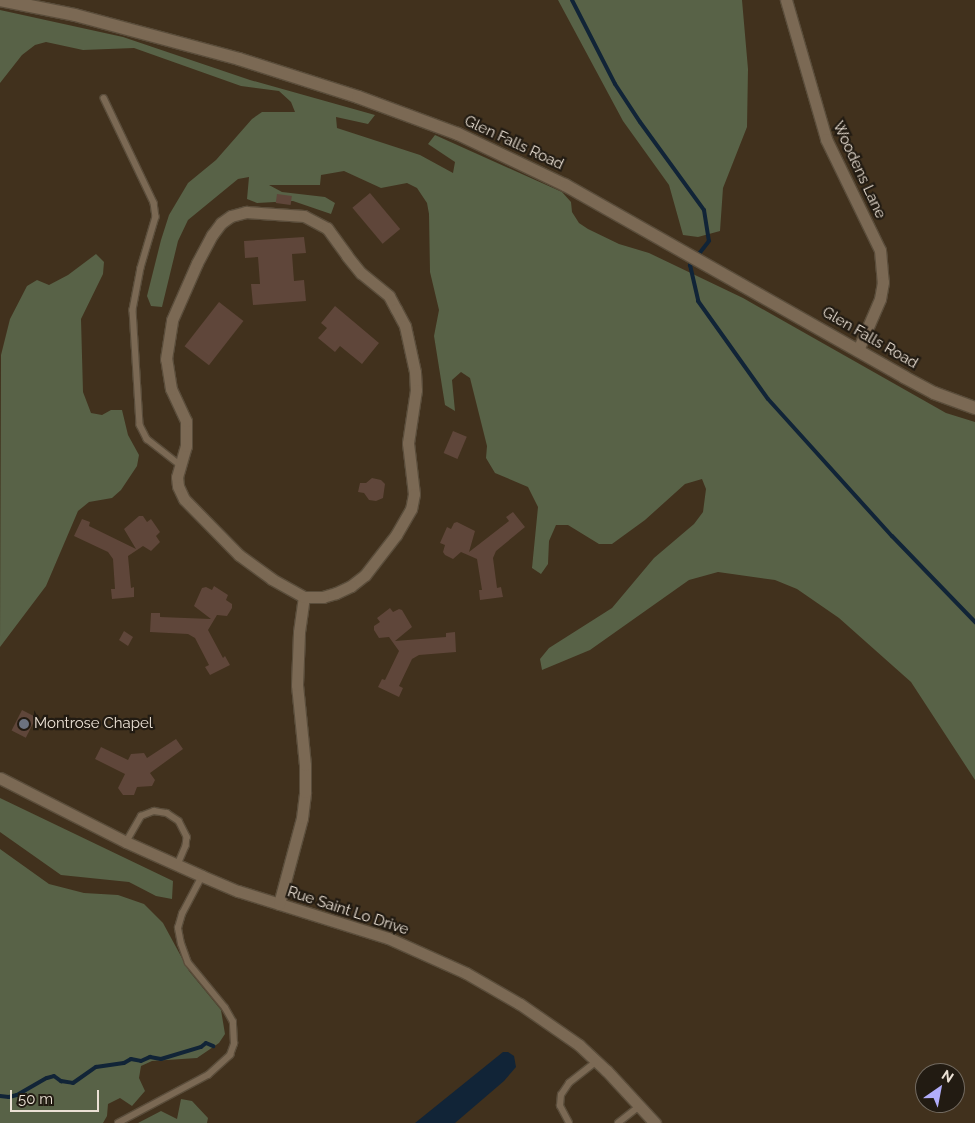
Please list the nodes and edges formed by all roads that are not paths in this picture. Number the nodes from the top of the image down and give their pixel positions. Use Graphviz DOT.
graph roads {
  1 [pos="0,0"];
  2 [pos="786,0"];
  3 [pos="104,98"];
  4 [pos="858,350"];
  5 [pos="975,408"];
  6 [pos="179,464"];
  7 [pos="304,597"];
  8 [pos="0,778"];
  9 [pos="126,842"];
  10 [pos="178,865"];
  11 [pos="202,876"];
  12 [pos="280,904"];
  13 [pos="597,1061"];
  14 [pos="640,1106"];
  15 [pos="118,1123"];
  16 [pos="569,1123"];
  17 [pos="619,1123"];
  18 [pos="654,1123"];
  1 -- 4 [label="street, Glen Falls Road"];
  2 -- 4 [label="street, Woodens Lane"];
  3 -- 6 [label="lane"];
  4 -- 5 [label="street, Glen Falls Road"];
  6 -- 7 [label="street"];
  6 -- 7 [label="street"];
  7 -- 12 [label="street"];
  8 -- 9 [label="street, Rue Saint Lo Drive"];
  9 -- 10 [label="street, Rue Saint Lo Drive"];
  9 -- 10 [label="lane"];
  10 -- 11 [label="street, Rue Saint Lo Drive"];
  11 -- 12 [label="street, Rue Saint Lo Drive"];
  11 -- 15 [label="lane"];
  12 -- 13 [label="street, Rue Saint Lo Drive"];
  13 -- 14 [label="street, Rue Saint Lo Drive"];
  13 -- 16 [label="lane"];
  14 -- 17 [label="lane"];
  14 -- 18 [label="street, Rue Saint Lo Drive"];
}
